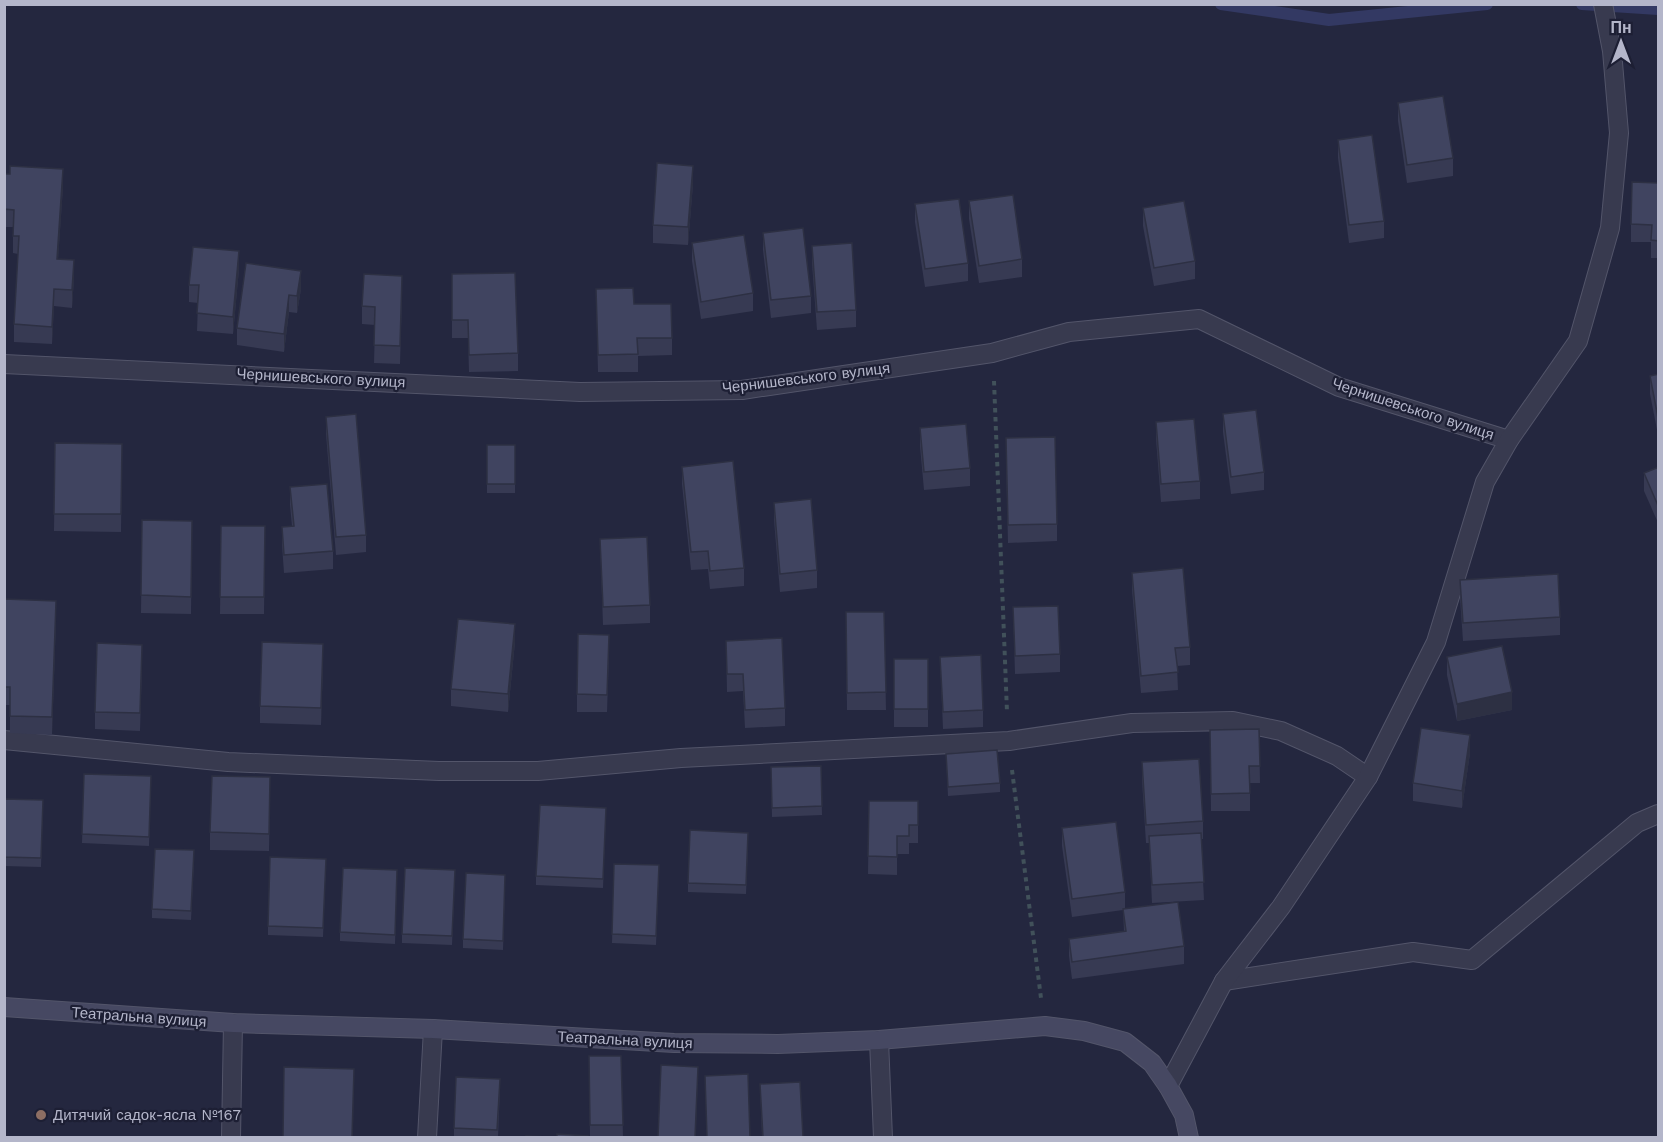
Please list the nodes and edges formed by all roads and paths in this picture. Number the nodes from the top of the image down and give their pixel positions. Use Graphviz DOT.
graph roads {
  1 [pos="1603,4"];
  2 [pos="992,353"];
  3 [pos="4,364"];
  4 [pos="1509,440"];
  5 [pos="4,740"];
  6 [pos="1009,741"];
  7 [pos="1368,777"];
  8 [pos="1659,814"];
  9 [pos="1224,981"];
  10 [pos="4,1007"];
  11 [pos="233,1023"];
  12 [pos="1044,1026"];
  13 [pos="433,1029"];
  14 [pos="879,1040"];
  15 [pos="1168,1086"];
  16 [pos="231,1137"];
  17 [pos="426,1137"];
  18 [pos="883,1137"];
  19 [pos="1189,1137"];
  1 -- 4 [label="street"];
  2 -- 3 [label="street, Чернишевського вулиця"];
  2 -- 4 [label="street, Чернишевського вулиця"];
  2 -- 6 [label="path"];
  4 -- 7 [label="street"];
  5 -- 6 [label="street"];
  6 -- 7 [label="street"];
  6 -- 12 [label="path"];
  7 -- 9 [label="street"];
  8 -- 9 [label="street"];
  9 -- 15 [label="street"];
  10 -- 11 [label="street, Театральна вулиця"];
  11 -- 13 [label="street, Театральна вулиця"];
  11 -- 16 [label="street"];
  12 -- 14 [label="street, Театральна вулиця"];
  12 -- 15 [label="street, Театральна вулиця"];
  13 -- 14 [label="street, Театральна вулиця"];
  13 -- 17 [label="street"];
  14 -- 18 [label="street"];
  15 -- 19 [label="street, Театральна вулиця"];
}
